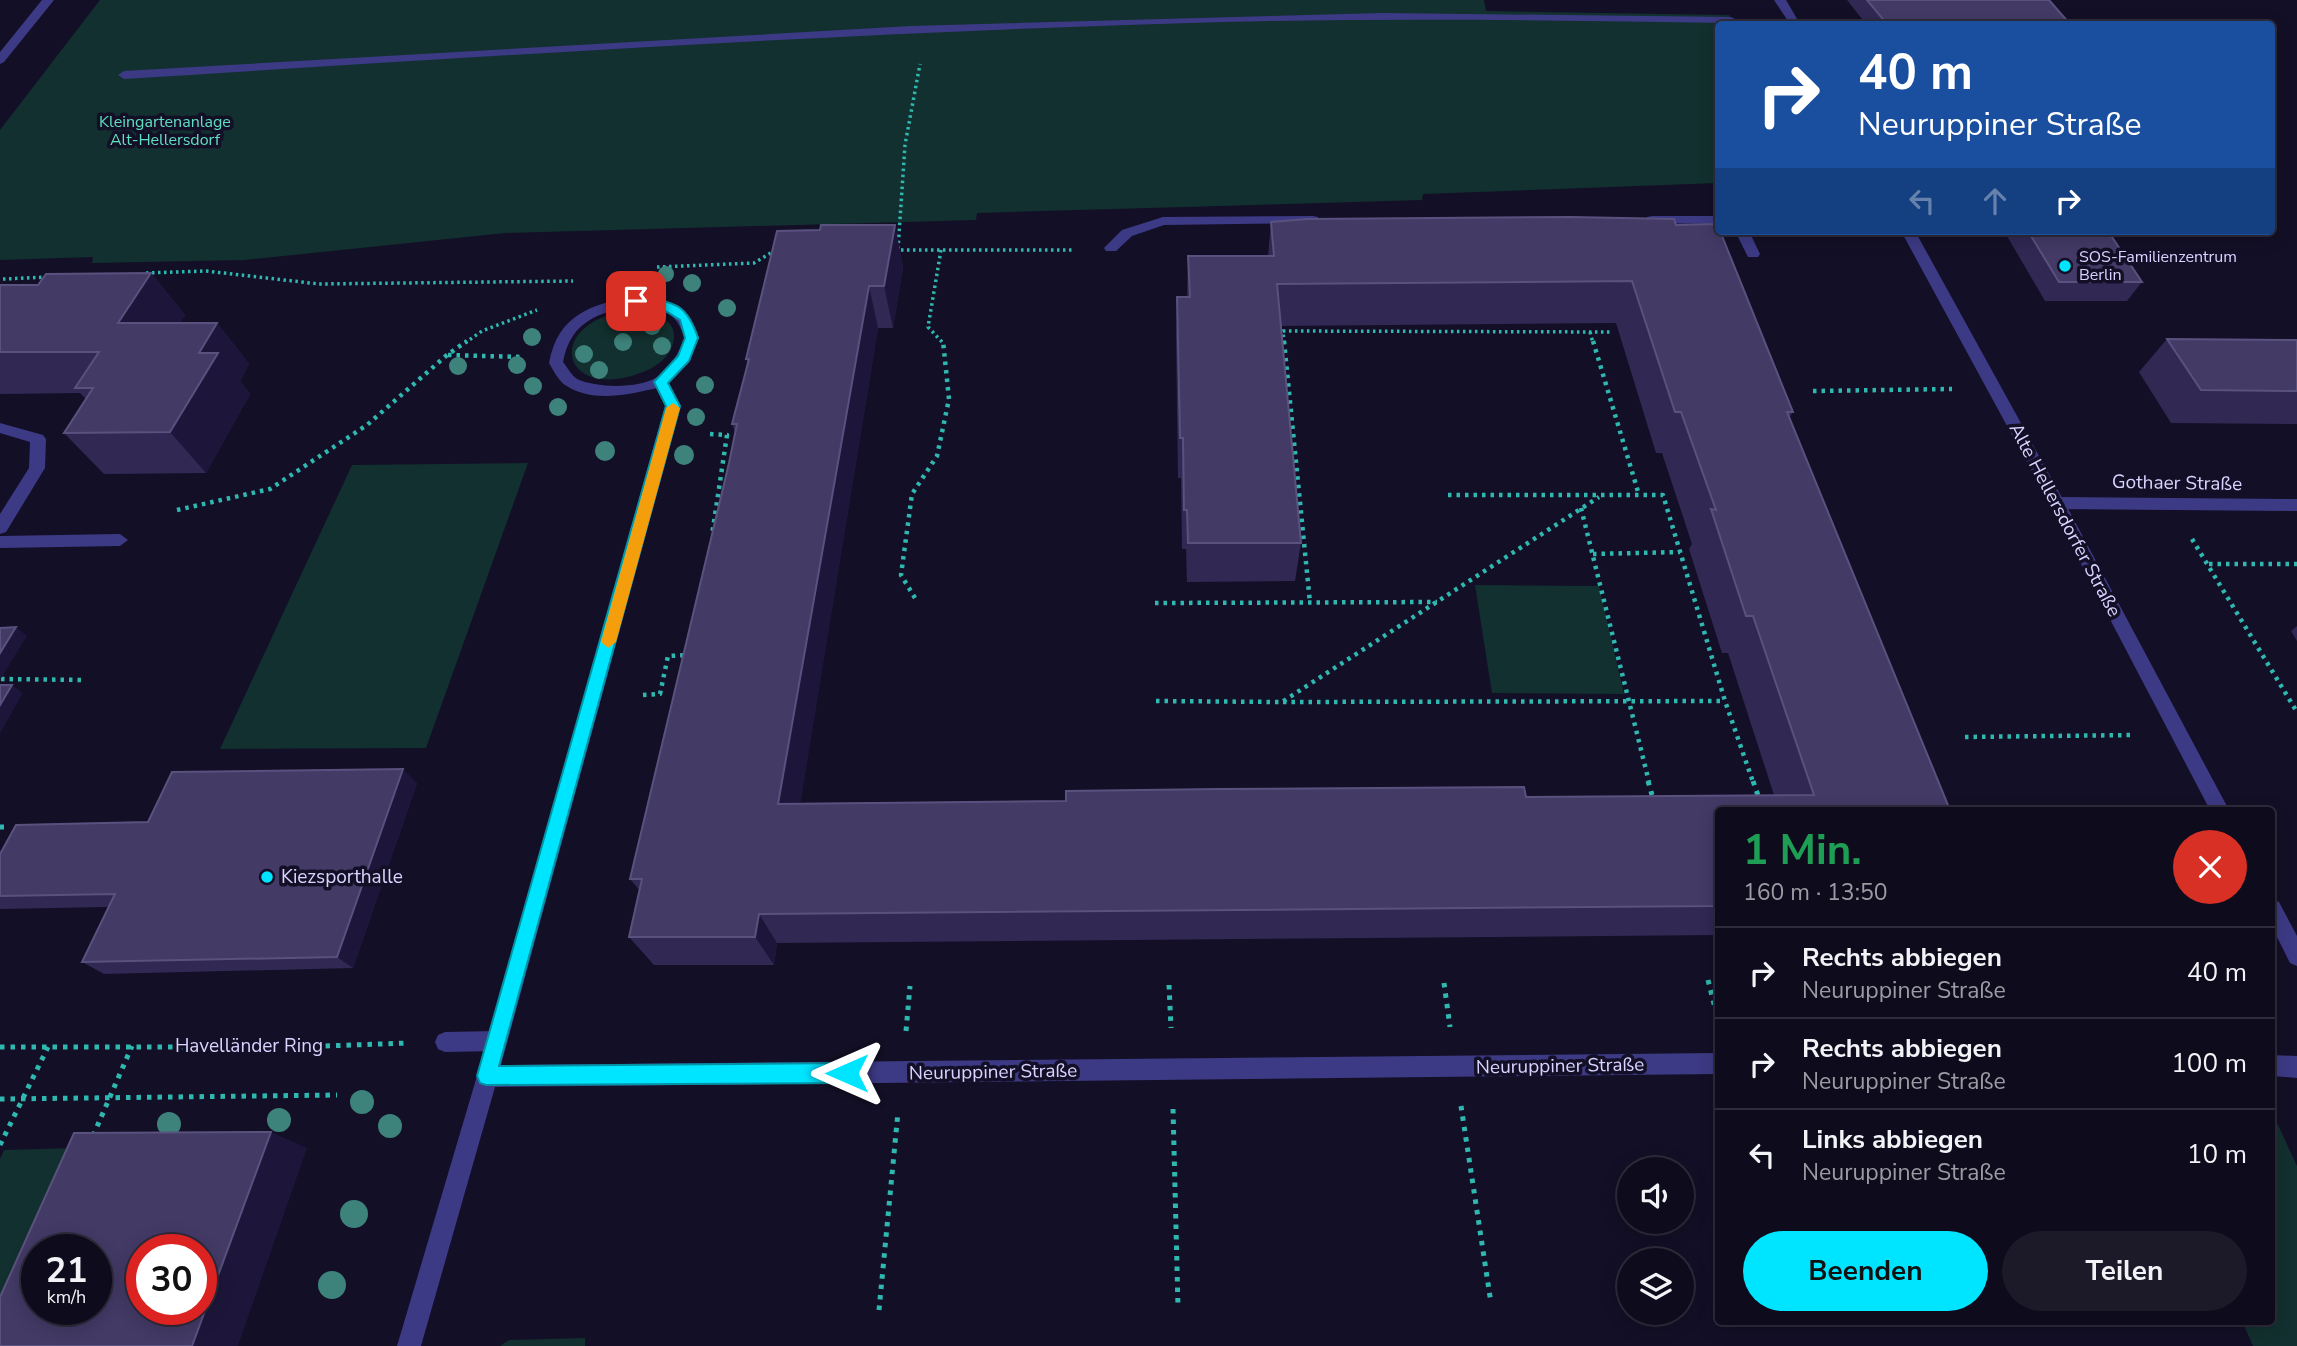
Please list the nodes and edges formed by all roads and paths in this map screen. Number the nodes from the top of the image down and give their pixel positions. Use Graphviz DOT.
graph roads {
  1 [pos="48,0"];
  2 [pos="1780,0"];
  3 [pos="1731,20"];
  4 [pos="1793,21"];
  5 [pos="928,29"];
  6 [pos="0,60"];
  7 [pos="124,75"];
  8 [pos="1325,220"];
  9 [pos="1639,220"];
  10 [pos="1715,220"];
  11 [pos="1744,235"];
  12 [pos="1910,235"];
  13 [pos="1111,248"];
  14 [pos="898,250"];
  15 [pos="941,250"];
  16 [pos="1753,254"];
  17 [pos="139,274"];
  18 [pos="57,277"];
  19 [pos="3,279"];
  20 [pos="582,281"];
  21 [pos="1590,331"];
  22 [pos="1612,332"];
  23 [pos="447,355"];
  24 [pos="556,358"];
  25 [pos="661,382"];
  26 [pos="1956,389"];
  27 [pos="1813,391"];
  28 [pos="0,428"];
  29 [pos="710,434"];
  30 [pos="1448,495"];
  31 [pos="1639,495"];
  32 [pos="1601,496"];
  33 [pos="2057,503"];
  34 [pos="2170,505"];
  35 [pos="2297,506"];
  36 [pos="1581,508"];
  37 [pos="0,528"];
  38 [pos="120,540"];
  39 [pos="711,540"];
  40 [pos="0,542"];
  41 [pos="1680,552"];
  42 [pos="1592,554"];
  43 [pos="2209,564"];
  44 [pos="2297,564"];
  45 [pos="915,598"];
  46 [pos="1437,602"];
  47 [pos="1155,603"];
  48 [pos="1310,603"];
  49 [pos="693,643"];
  50 [pos="1,679"];
  51 [pos="86,680"];
  52 [pos="643,695"];
  53 [pos="1156,701"];
  54 [pos="1627,701"];
  55 [pos="1725,701"];
  56 [pos="1282,702"];
  57 [pos="2297,712"];
  58 [pos="2134,735"];
  59 [pos="1965,737"];
  60 [pos="1652,795"];
  61 [pos="1762,807"];
  62 [pos="2218,807"];
  63 [pos="2275,914"];
  64 [pos="2297,956"];
  65 [pos="1708,980"];
  66 [pos="1444,983"];
  67 [pos="1169,985"];
  68 [pos="911,986"];
  69 [pos="1715,1008"];
  70 [pos="1171,1031"];
  71 [pos="905,1037"];
  72 [pos="1452,1040"];
  73 [pos="497,1041"];
  74 [pos="445,1042"];
  75 [pos="132,1046"];
  76 [pos="0,1047"];
  77 [pos="48,1047"];
  78 [pos="1715,1064"];
  79 [pos="2275,1066"];
  80 [pos="2297,1067"];
  81 [pos="486,1076"];
  82 [pos="337,1096"];
  83 [pos="0,1098"];
  84 [pos="23,1098"];
  85 [pos="109,1098"];
  86 [pos="1460,1098"];
  87 [pos="899,1099"];
  88 [pos="1173,1100"];
  89 [pos="0,1145"];
  90 [pos="87,1149"];
  91 [pos="1490,1303"];
  92 [pos="1178,1307"];
  93 [pos="879,1310"];
  94 [pos="409,1346"];
  1 -- 6 [label="street"];
  2 -- 4 [label="street"];
  3 -- 5 [label="street"];
  5 -- 7 [label="street"];
  5 -- 14 [label="path"];
  8 -- 13 [label="street"];
  9 -- 10 [label="street"];
  11 -- 16 [label="street"];
  12 -- 33 [label="street, Alte Hellersdorfer Straße"];
  15 -- 45 [label="path"];
  17 -- 20 [label="path"];
  18 -- 19 [label="path"];
  21 -- 22 [label="path"];
  21 -- 31 [label="path"];
  21 -- 48 [label="path"];
  23 -- 24 [label="path"];
  24 -- 25 [label="street"];
  24 -- 25 [label="street"];
  25 -- 73 [label="street"];
  26 -- 27 [label="path"];
  28 -- 37 [label="street"];
  29 -- 39 [label="path"];
  30 -- 32 [label="path"];
  31 -- 32 [label="path"];
  31 -- 41 [label="path"];
  32 -- 36 [label="path"];
  33 -- 34 [label="street, Gothaer Straße"];
  33 -- 62 [label="street, Alte Hellersdorfer Straße"];
  34 -- 35 [label="street, Gothaer Straße"];
  34 -- 43 [label="path"];
  36 -- 42 [label="path"];
  36 -- 46 [label="path"];
  38 -- 40 [label="street"];
  41 -- 42 [label="path"];
  41 -- 55 [label="path"];
  42 -- 54 [label="path"];
  43 -- 44 [label="path"];
  43 -- 57 [label="path"];
  46 -- 48 [label="path"];
  46 -- 56 [label="path"];
  47 -- 48 [label="path"];
  49 -- 52 [label="path"];
  50 -- 51 [label="path"];
  53 -- 56 [label="path"];
  54 -- 55 [label="path"];
  54 -- 56 [label="path"];
  54 -- 60 [label="path"];
  55 -- 61 [label="path"];
  58 -- 59 [label="path"];
  63 -- 64 [label="street"];
  65 -- 69 [label="path"];
  66 -- 72 [label="path"];
  67 -- 70 [label="path"];
  68 -- 71 [label="path"];
  73 -- 74 [label="street"];
  73 -- 81 [label="street"];
  74 -- 75 [label="path, Havelländer Ring"];
  75 -- 77 [label="path, Havelländer Ring"];
  75 -- 85 [label="path"];
  76 -- 77 [label="path, Havelländer Ring"];
  77 -- 84 [label="path"];
  78 -- 81 [label="street, Neuruppiner Straße"];
  79 -- 80 [label="street"];
  81 -- 94 [label="street"];
  82 -- 85 [label="path"];
  83 -- 84 [label="path"];
  84 -- 85 [label="path"];
  84 -- 89 [label="path"];
  85 -- 90 [label="path"];
  86 -- 91 [label="path"];
  87 -- 93 [label="path"];
  88 -- 92 [label="path"];
}
